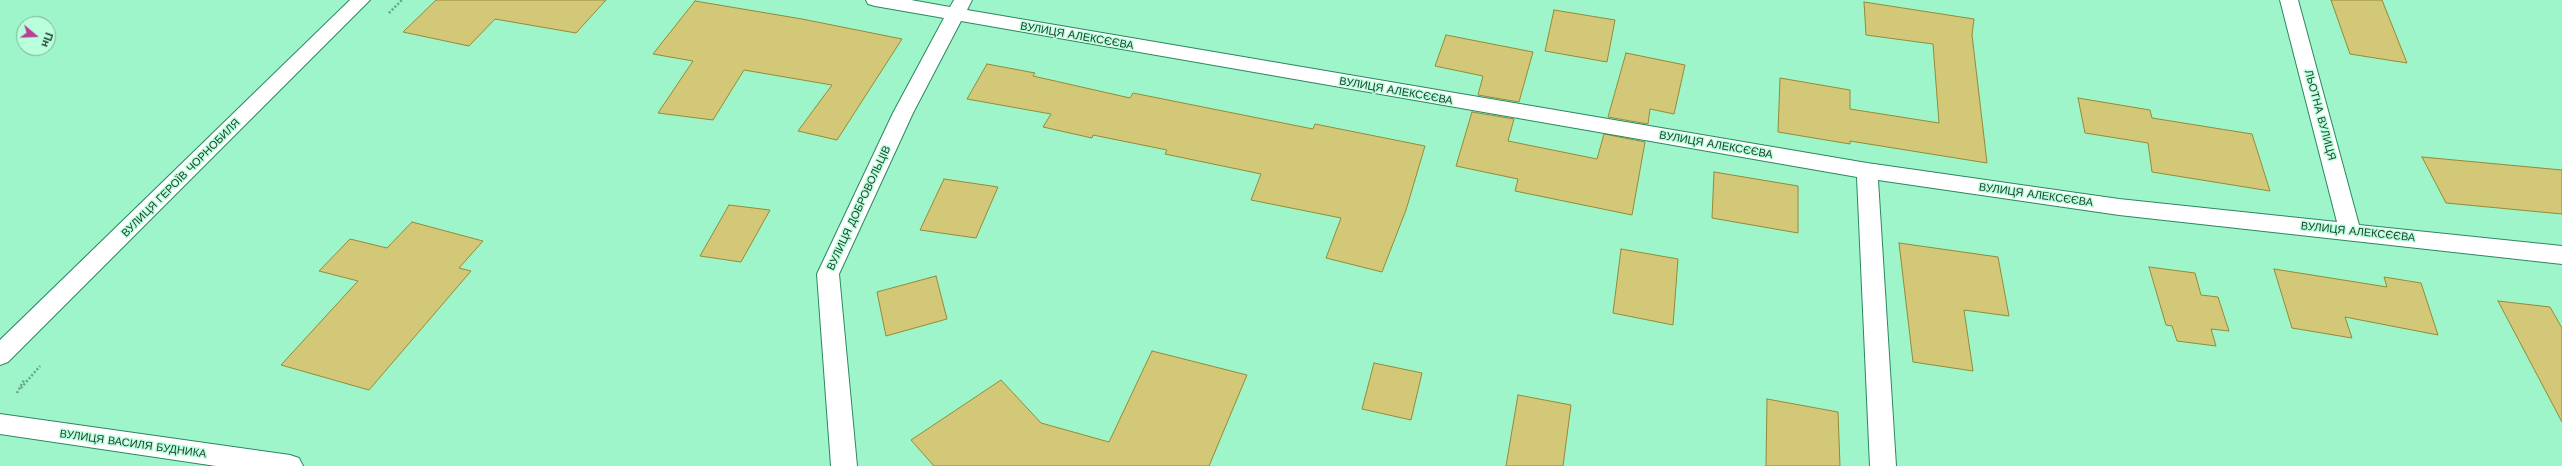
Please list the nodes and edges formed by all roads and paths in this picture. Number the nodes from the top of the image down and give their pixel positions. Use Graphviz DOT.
graph roads {
  1 [pos="361,0"];
  2 [pos="875,0"];
  3 [pos="2289,0"];
  4 [pos="960,7"];
  5 [pos="1867,171"];
  6 [pos="2350,230"];
  7 [pos="2562,255"];
  8 [pos="3,349"];
  9 [pos="0,424"];
  10 [pos="290,466"];
  11 [pos="844,466"];
  12 [pos="1883,466"];
  1 -- 8 [label="street, ВУЛИЦЯ ГЕРОЇВ ЧОРНОБИЛЯ"];
  2 -- 4 [label="street, ВУЛИЦЯ АЛЕКСЄЄВА"];
  3 -- 6 [label="street, ЛЬОТНА ВУЛИЦЯ"];
  4 -- 5 [label="street, ВУЛИЦЯ АЛЕКСЄЄВА"];
  4 -- 11 [label="street, ВУЛИЦЯ ДОБРОВОЛЬЦІВ"];
  5 -- 6 [label="street, ВУЛИЦЯ АЛЕКСЄЄВА"];
  5 -- 12 [label="street"];
  6 -- 7 [label="street, ВУЛИЦЯ АЛЕКСЄЄВА"];
  9 -- 10 [label="street, ВУЛИЦЯ ВАСИЛЯ БУДНИКА"];
}
